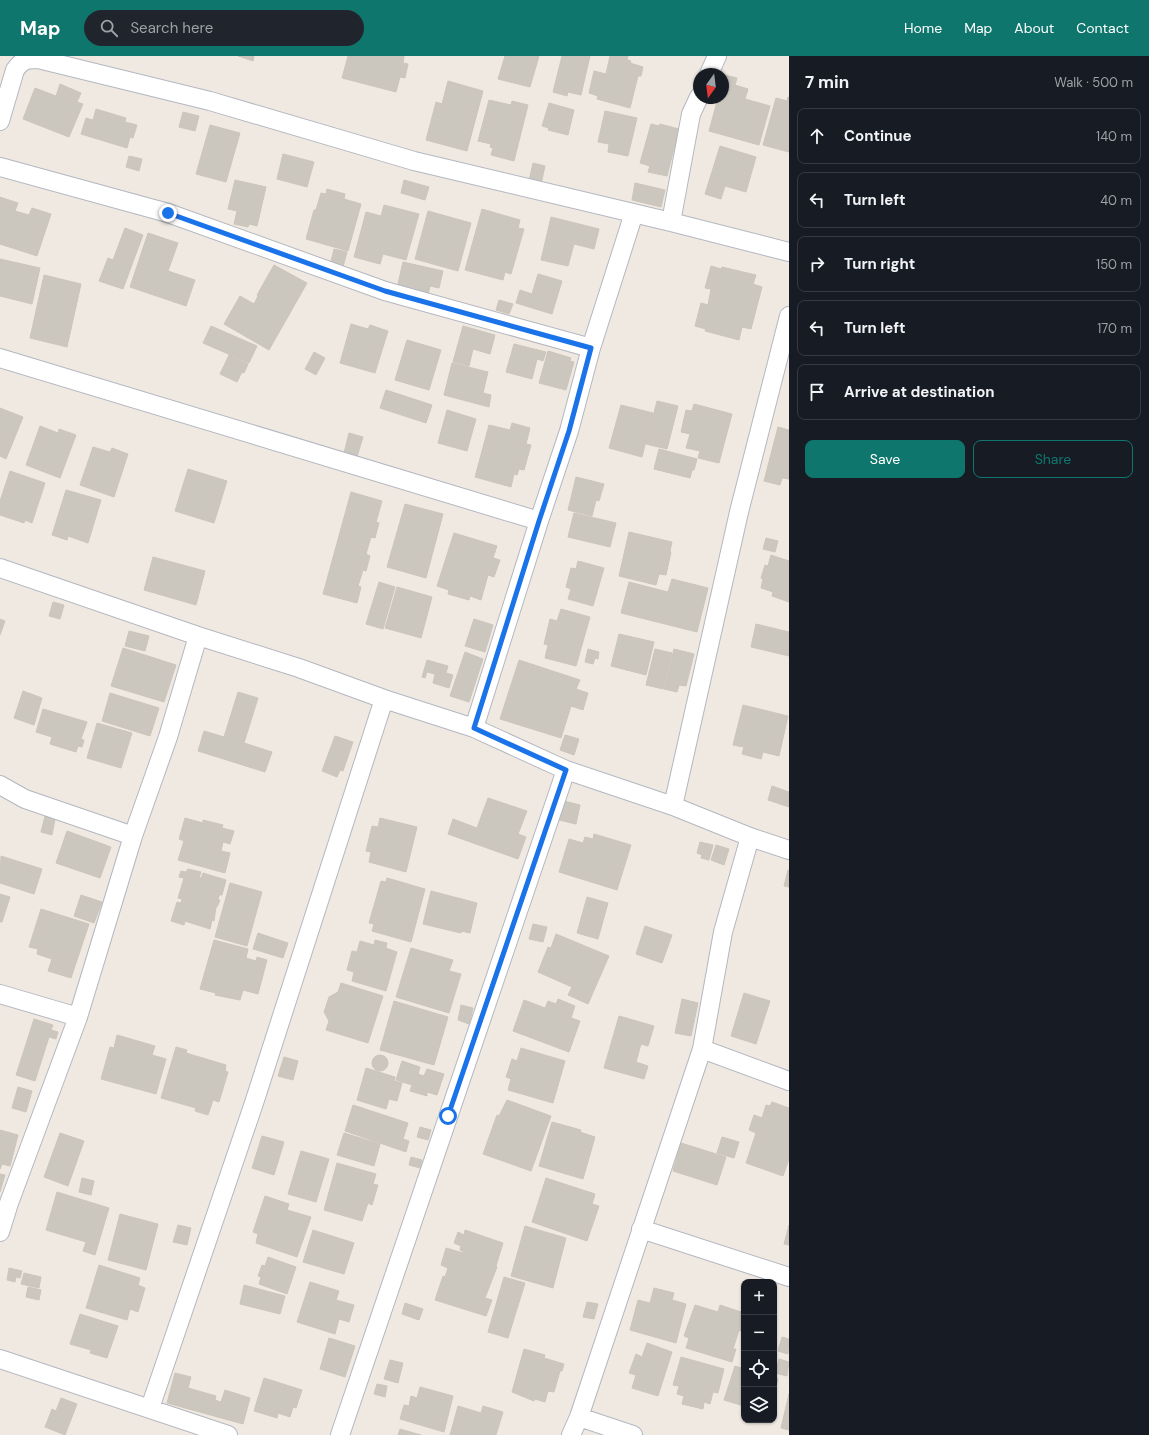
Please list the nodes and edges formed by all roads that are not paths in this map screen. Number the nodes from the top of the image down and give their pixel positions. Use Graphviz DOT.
graph roads {
  1 [pos="717,56"];
  2 [pos="712,68"];
  3 [pos="696,104"];
  4 [pos="0,121"];
  5 [pos="0,167"];
  6 [pos="634,213"];
  7 [pos="670,222"];
  8 [pos="789,252"];
  9 [pos="789,316"];
  10 [pos="591,348"];
  11 [pos="0,358"];
  12 [pos="539,521"];
  13 [pos="0,568"];
  14 [pos="198,636"];
  15 [pos="384,699"];
  16 [pos="474,728"];
  17 [pos="566,770"];
  18 [pos="0,785"];
  19 [pos="673,806"];
  20 [pos="133,836"];
  21 [pos="750,838"];
  22 [pos="789,850"];
  23 [pos="0,994"];
  24 [pos="78,1017"];
  25 [pos="702,1049"];
  26 [pos="789,1081"];
  27 [pos="5,1202"];
  28 [pos="642,1229"];
  29 [pos="0,1232"];
  30 [pos="789,1277"];
  31 [pos="0,1358"];
  32 [pos="150,1408"];
  33 [pos="579,1417"];
  34 [pos="228,1435"];
  35 [pos="340,1435"];
  36 [pos="571,1435"];
  37 [pos="633,1435"];
  1 -- 2 [label="street"];
  3 -- 7 [label="street"];
  4 -- 6 [label="street"];
  5 -- 10 [label="street"];
  6 -- 7 [label="street"];
  6 -- 10 [label="street"];
  7 -- 8 [label="street"];
  9 -- 19 [label="street"];
  10 -- 12 [label="street"];
  11 -- 12 [label="street"];
  12 -- 16 [label="street"];
  13 -- 14 [label="street"];
  14 -- 15 [label="street"];
  14 -- 20 [label="street"];
  15 -- 16 [label="street"];
  15 -- 32 [label="street"];
  16 -- 17 [label="street"];
  17 -- 19 [label="street"];
  17 -- 35 [label="street"];
  18 -- 20 [label="street"];
  19 -- 21 [label="street"];
  20 -- 24 [label="street"];
  21 -- 22 [label="street"];
  21 -- 25 [label="street"];
  23 -- 24 [label="street"];
  24 -- 27 [label="street"];
  25 -- 26 [label="street"];
  25 -- 28 [label="street"];
  27 -- 29 [label="street"];
  28 -- 30 [label="street"];
  28 -- 33 [label="street"];
  31 -- 32 [label="street"];
  32 -- 34 [label="street"];
  33 -- 36 [label="street"];
  33 -- 37 [label="street"];
}
